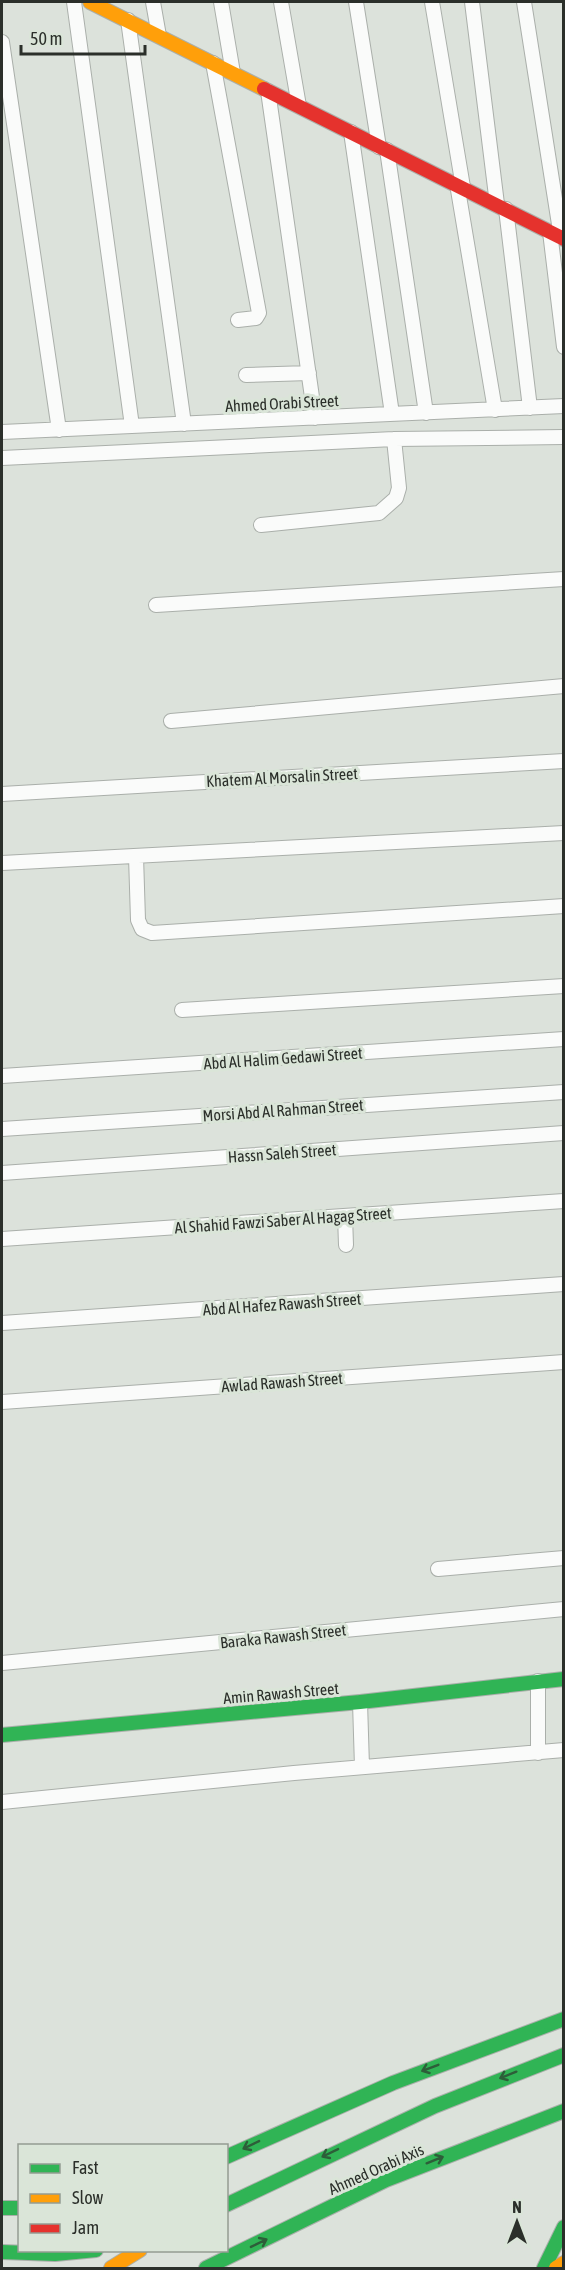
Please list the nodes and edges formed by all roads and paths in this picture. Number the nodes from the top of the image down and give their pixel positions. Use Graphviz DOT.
graph roads {
  1 [pos="74,2"];
  2 [pos="153,2"];
  3 [pos="221,2"];
  4 [pos="282,2"];
  5 [pos="356,2"];
  6 [pos="432,2"];
  7 [pos="472,2"];
  8 [pos="524,2"];
  9 [pos="93,3"];
  10 [pos="128,20"];
  11 [pos="159,36"];
  12 [pos="2,42"];
  13 [pos="213,63"];
  14 [pos="233,73"];
  15 [pos="268,91"];
  16 [pos="299,106"];
  17 [pos="351,132"];
  18 [pos="383,149"];
  19 [pos="460,185"];
  20 [pos="501,207"];
  21 [pos="558,236"];
  22 [pos="238,320"];
  23 [pos="564,348"];
  24 [pos="309,373"];
  25 [pos="246,375"];
  26 [pos="564,406"];
  27 [pos="530,408"];
  28 [pos="495,410"];
  29 [pos="426,412"];
  30 [pos="392,414"];
  31 [pos="315,418"];
  32 [pos="184,424"];
  33 [pos="132,426"];
  34 [pos="59,430"];
  35 [pos="2,432"];
  36 [pos="564,437"];
  37 [pos="394,439"];
  38 [pos="2,458"];
  39 [pos="261,525"];
  40 [pos="564,579"];
  41 [pos="156,605"];
  42 [pos="564,686"];
  43 [pos="171,721"];
  44 [pos="564,760"];
  45 [pos="2,794"];
  46 [pos="564,833"];
  47 [pos="136,856"];
  48 [pos="2,863"];
  49 [pos="564,906"];
  50 [pos="564,986"];
  51 [pos="182,1010"];
  52 [pos="564,1039"];
  53 [pos="2,1076"];
  54 [pos="564,1092"];
  55 [pos="2,1129"];
  56 [pos="564,1133"];
  57 [pos="2,1173"];
  58 [pos="564,1201"];
  59 [pos="345,1216"];
  60 [pos="2,1239"];
  61 [pos="346,1245"];
  62 [pos="564,1284"];
  63 [pos="2,1323"];
  64 [pos="564,1362"];
  65 [pos="2,1401"];
  66 [pos="564,1558"];
  67 [pos="438,1569"];
  68 [pos="564,1609"];
  69 [pos="2,1663"];
  70 [pos="564,1679"];
  71 [pos="538,1682"];
  72 [pos="360,1702"];
  73 [pos="2,1736"];
  74 [pos="564,1750"];
  75 [pos="538,1754"];
  76 [pos="362,1767"];
  77 [pos="2,1802"];
  78 [pos="564,2019"];
  79 [pos="564,2055"];
  80 [pos="564,2111"];
  81 [pos="228,2156"];
  82 [pos="228,2204"];
  83 [pos="2,2208"];
  84 [pos="18,2208"];
  85 [pos="564,2227"];
  86 [pos="2,2252"];
  87 [pos="76,2252"];
  88 [pos="137,2252"];
  89 [pos="564,2263"];
  90 [pos="111,2268"];
  91 [pos="206,2268"];
  92 [pos="544,2268"];
  93 [pos="556,2268"];
  1 -- 33 [label="street"];
  2 -- 11 [label="street"];
  3 -- 14 [label="street"];
  4 -- 16 [label="street"];
  5 -- 18 [label="street"];
  6 -- 19 [label="street"];
  7 -- 20 [label="street"];
  8 -- 21 [label="street"];
  9 -- 10 [label="main road"];
  10 -- 11 [label="main road"];
  10 -- 32 [label="street"];
  11 -- 13 [label="main road"];
  12 -- 34 [label="street"];
  13 -- 14 [label="main road"];
  13 -- 22 [label="street"];
  14 -- 15 [label="main road"];
  15 -- 16 [label="main road"];
  15 -- 24 [label="street"];
  16 -- 17 [label="main road"];
  17 -- 18 [label="main road"];
  17 -- 30 [label="street"];
  18 -- 19 [label="main road"];
  18 -- 29 [label="street"];
  19 -- 20 [label="main road"];
  19 -- 28 [label="street"];
  20 -- 21 [label="main road"];
  20 -- 27 [label="street"];
  21 -- 23 [label="street"];
  24 -- 25 [label="street"];
  24 -- 31 [label="street"];
  26 -- 27 [label="street, Ahmed Orabi Street"];
  27 -- 28 [label="street, Ahmed Orabi Street"];
  28 -- 29 [label="street, Ahmed Orabi Street"];
  29 -- 30 [label="street, Ahmed Orabi Street"];
  30 -- 31 [label="street, Ahmed Orabi Street"];
  31 -- 32 [label="street, Ahmed Orabi Street"];
  32 -- 33 [label="street, Ahmed Orabi Street"];
  33 -- 34 [label="street, Ahmed Orabi Street"];
  34 -- 35 [label="street, Ahmed Orabi Street"];
  36 -- 37 [label="street"];
  37 -- 38 [label="street"];
  37 -- 39 [label="street"];
  40 -- 41 [label="street"];
  42 -- 43 [label="street"];
  44 -- 45 [label="street, Khatem Al Morsalin Street"];
  46 -- 47 [label="street"];
  47 -- 48 [label="street"];
  47 -- 49 [label="street"];
  50 -- 51 [label="street"];
  52 -- 53 [label="street, Abd Al Halim Gedawi Street"];
  54 -- 55 [label="street, Morsi Abd Al Rahman Street"];
  56 -- 57 [label="street, Hassn Saleh Street"];
  58 -- 59 [label="street, Al Shahid Fawzi Saber Al Hagag Street"];
  59 -- 60 [label="street, Al Shahid Fawzi Saber Al Hagag Street"];
  59 -- 61 [label="street"];
  62 -- 63 [label="street, Abd Al Hafez Rawash Street"];
  64 -- 65 [label="street, Awlad Rawash Street"];
  66 -- 67 [label="street"];
  68 -- 69 [label="street, Baraka Rawash Street"];
  70 -- 71 [label="main road, Amin Rawash Street"];
  71 -- 72 [label="main road, Amin Rawash Street"];
  71 -- 75 [label="street"];
  72 -- 73 [label="main road, Amin Rawash Street"];
  72 -- 76 [label="street"];
  74 -- 75 [label="street"];
  75 -- 76 [label="street"];
  76 -- 77 [label="street"];
  78 -- 81 [label="main road, one-way"];
  79 -- 82 [label="main road, Ahmed Orabi Axis, one-way"];
  91 -- 80 [label="main road, Ahmed Orabi Axis, one-way"];
  83 -- 84 [label="main road"];
  85 -- 92 [label="main road"];
  86 -- 87 [label="main road"];
  88 -- 90 [label="main road"];
  89 -- 93 [label="main road"];
}
